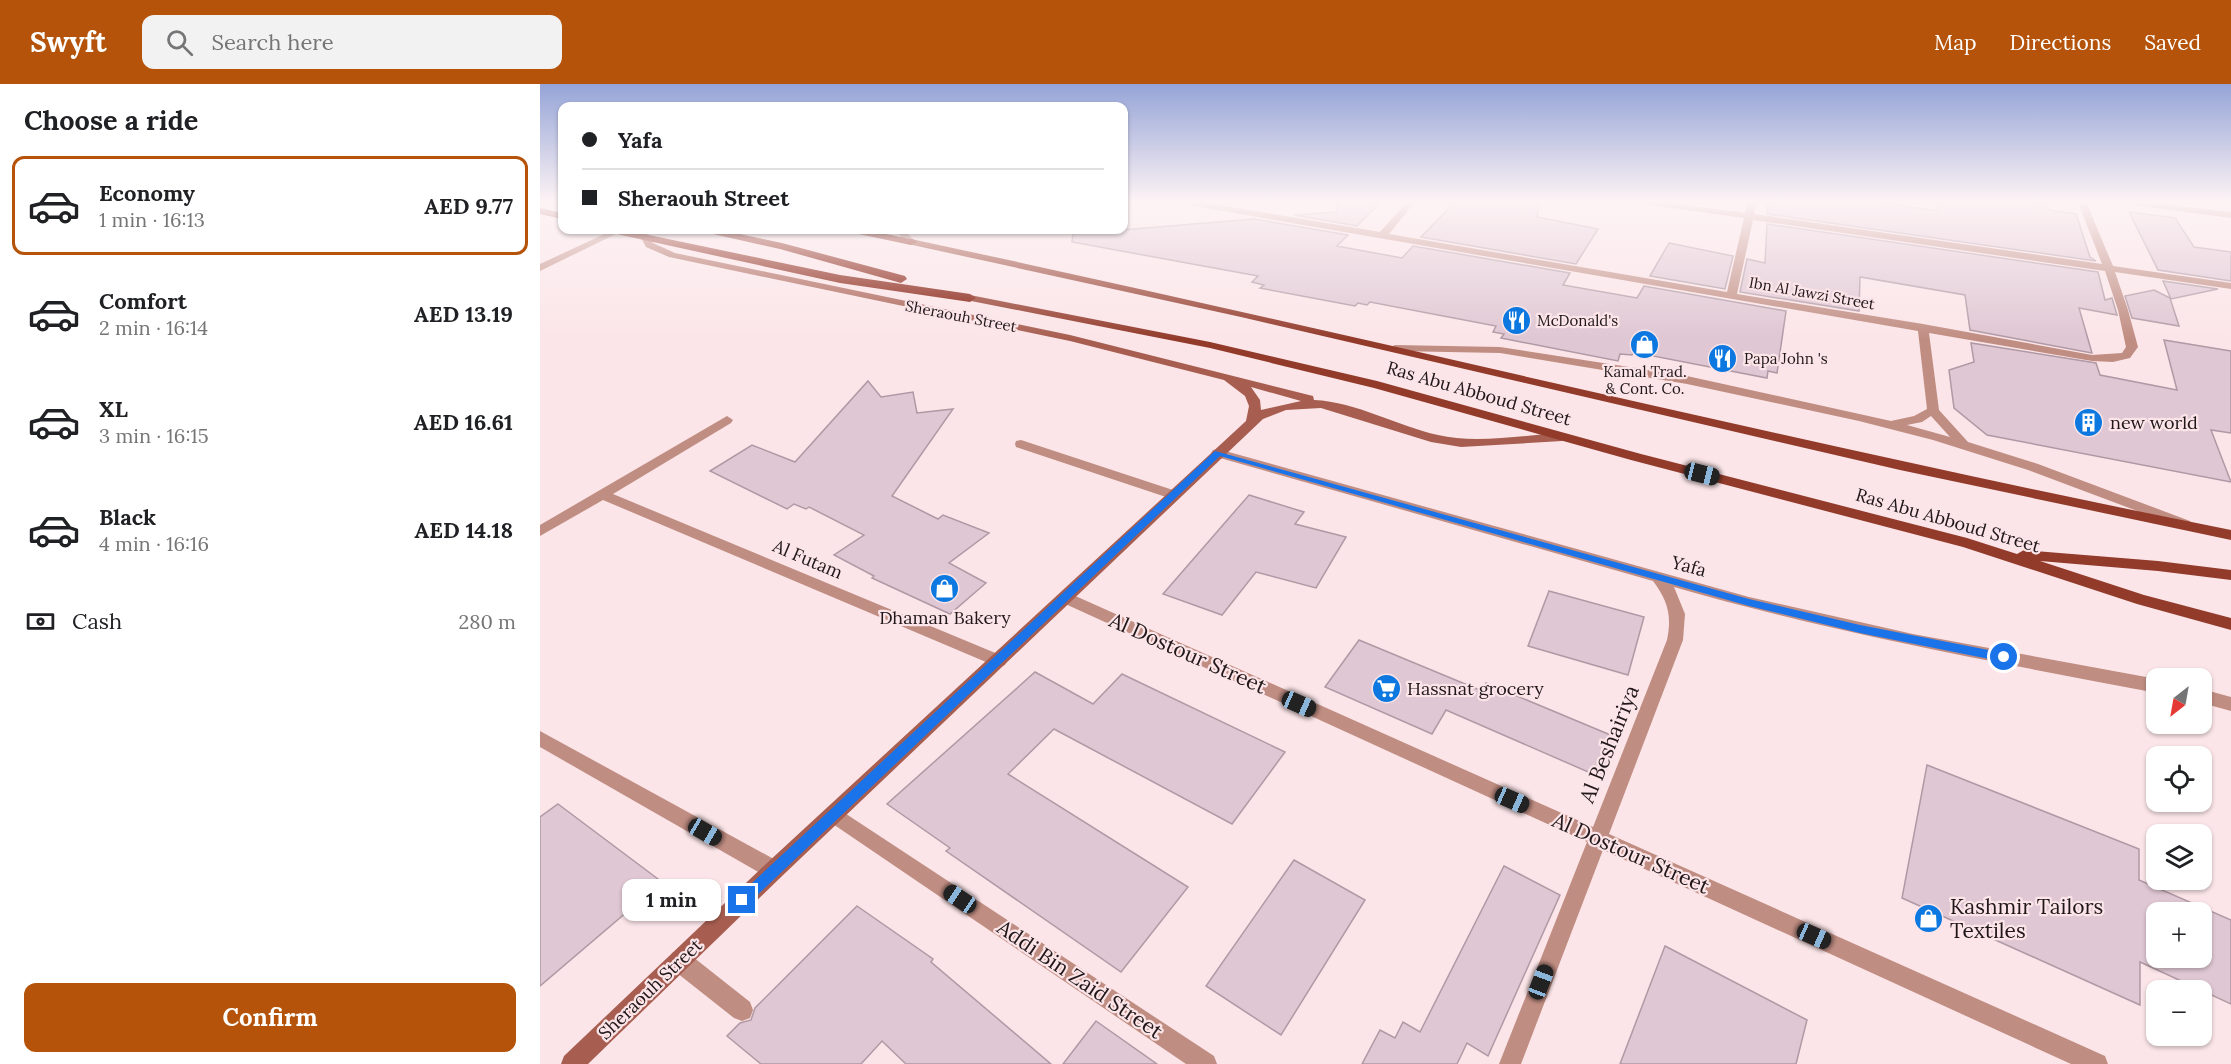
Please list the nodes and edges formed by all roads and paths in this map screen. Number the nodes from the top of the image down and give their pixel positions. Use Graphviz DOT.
graph roads {
  1 [pos="580,248"];
  2 [pos="655,248"];
  3 [pos="698,248"];
  4 [pos="788,248"];
  5 [pos="937,248"];
  6 [pos="1457,248"];
  7 [pos="1742,248"];
  8 [pos="1965,248"];
  9 [pos="2100,248"];
  10 [pos="540,268"];
  11 [pos="2109,269"];
  12 [pos="2231,286"];
  13 [pos="1731,295"];
  14 [pos="970,298"];
  15 [pos="1923,327"];
  16 [pos="1395,348"];
  17 [pos="1228,377"];
  18 [pos="1331,405"];
  19 [pos="1933,410"];
  20 [pos="727,420"];
  21 [pos="1252,420"];
  22 [pos="1892,425"];
  23 [pos="1562,437"];
  24 [pos="1021,444"];
  25 [pos="1971,447"];
  26 [pos="1218,453"];
  27 [pos="602,494"];
  28 [pos="1174,495"];
  29 [pos="2199,529"];
  30 [pos="540,531"];
  31 [pos="2231,535"];
  32 [pos="2000,553"];
  33 [pos="2231,575"];
  34 [pos="1659,578"];
  35 [pos="1066,598"];
  36 [pos="2231,624"];
  37 [pos="999,661"];
  38 [pos="2146,684"];
  39 [pos="2212,699"];
  40 [pos="2231,704"];
  41 [pos="540,738"];
  42 [pos="834,814"];
  43 [pos="1596,838"];
  44 [pos="774,870"];
  45 [pos="680,961"];
  46 [pos="742,1010"];
  47 [pos="572,1064"];
  48 [pos="1206,1064"];
  49 [pos="1509,1064"];
  50 [pos="2097,1064"];
  1 -- 10 [label="street"];
  2 -- 17 [label="street, Sheraouh Street"];
  3 -- 14 [label="highway"];
  4 -- 14 [label="highway, Ras Abu Abboud Street"];
  5 -- 16 [label="main road, Ras Abu Abboud Street"];
  6 -- 13 [label="street, Ibn Al Jawzi Street"];
  7 -- 13 [label="street"];
  8 -- 11 [label="street"];
  9 -- 11 [label="street, Ibn Al Jawzi Street"];
  11 -- 12 [label="street"];
  11 -- 15 [label="street, Ibn Al Jawzi Street"];
  13 -- 15 [label="street, Ibn Al Jawzi Street"];
  14 -- 23 [label="main road, Ras Abu Abboud Street"];
  15 -- 19 [label="street"];
  16 -- 22 [label="street, Ras Abu Abboud Street"];
  16 -- 29 [label="main road, Ras Abu Abboud Street"];
  17 -- 18 [label="street"];
  17 -- 21 [label="street, Sheraouh Street"];
  18 -- 21 [label="street, Sheraouh Street"];
  18 -- 23 [label="street, Sheraouh Street"];
  19 -- 22 [label="street"];
  19 -- 25 [label="street"];
  20 -- 27 [label="street"];
  21 -- 26 [label="street, Sheraouh Street"];
  22 -- 25 [label="street, Ras Abu Abboud Street"];
  23 -- 32 [label="main road, Ras Abu Abboud Street"];
  24 -- 28 [label="street"];
  25 -- 29 [label="street, Ras Abu Abboud Street"];
  26 -- 28 [label="street, Sheraouh Street"];
  26 -- 34 [label="street, Yafa"];
  27 -- 30 [label="street"];
  27 -- 37 [label="street, Al Futam"];
  28 -- 35 [label="street, Sheraouh Street"];
  29 -- 31 [label="main road, Ras Abu Abboud Street"];
  32 -- 33 [label="main road"];
  32 -- 36 [label="main road, Ras Abu Abboud Street"];
  34 -- 38 [label="street, Yafa"];
  34 -- 43 [label="street, Al Beshairiya"];
  35 -- 37 [label="street, Sheraouh Street"];
  35 -- 43 [label="street, Al Dostour Street"];
  37 -- 42 [label="street, Sheraouh Street"];
  39 -- 40 [label="street"];
  41 -- 44 [label="street"];
  42 -- 44 [label="street, Sheraouh Street"];
  42 -- 48 [label="street, Addi Bin Zaid Street"];
  43 -- 49 [label="street, Al Beshairiya"];
  43 -- 50 [label="street, Al Dostour Street"];
  44 -- 45 [label="street, Sheraouh Street"];
  45 -- 46 [label="street"];
  45 -- 47 [label="street, Sheraouh Street"];
}
